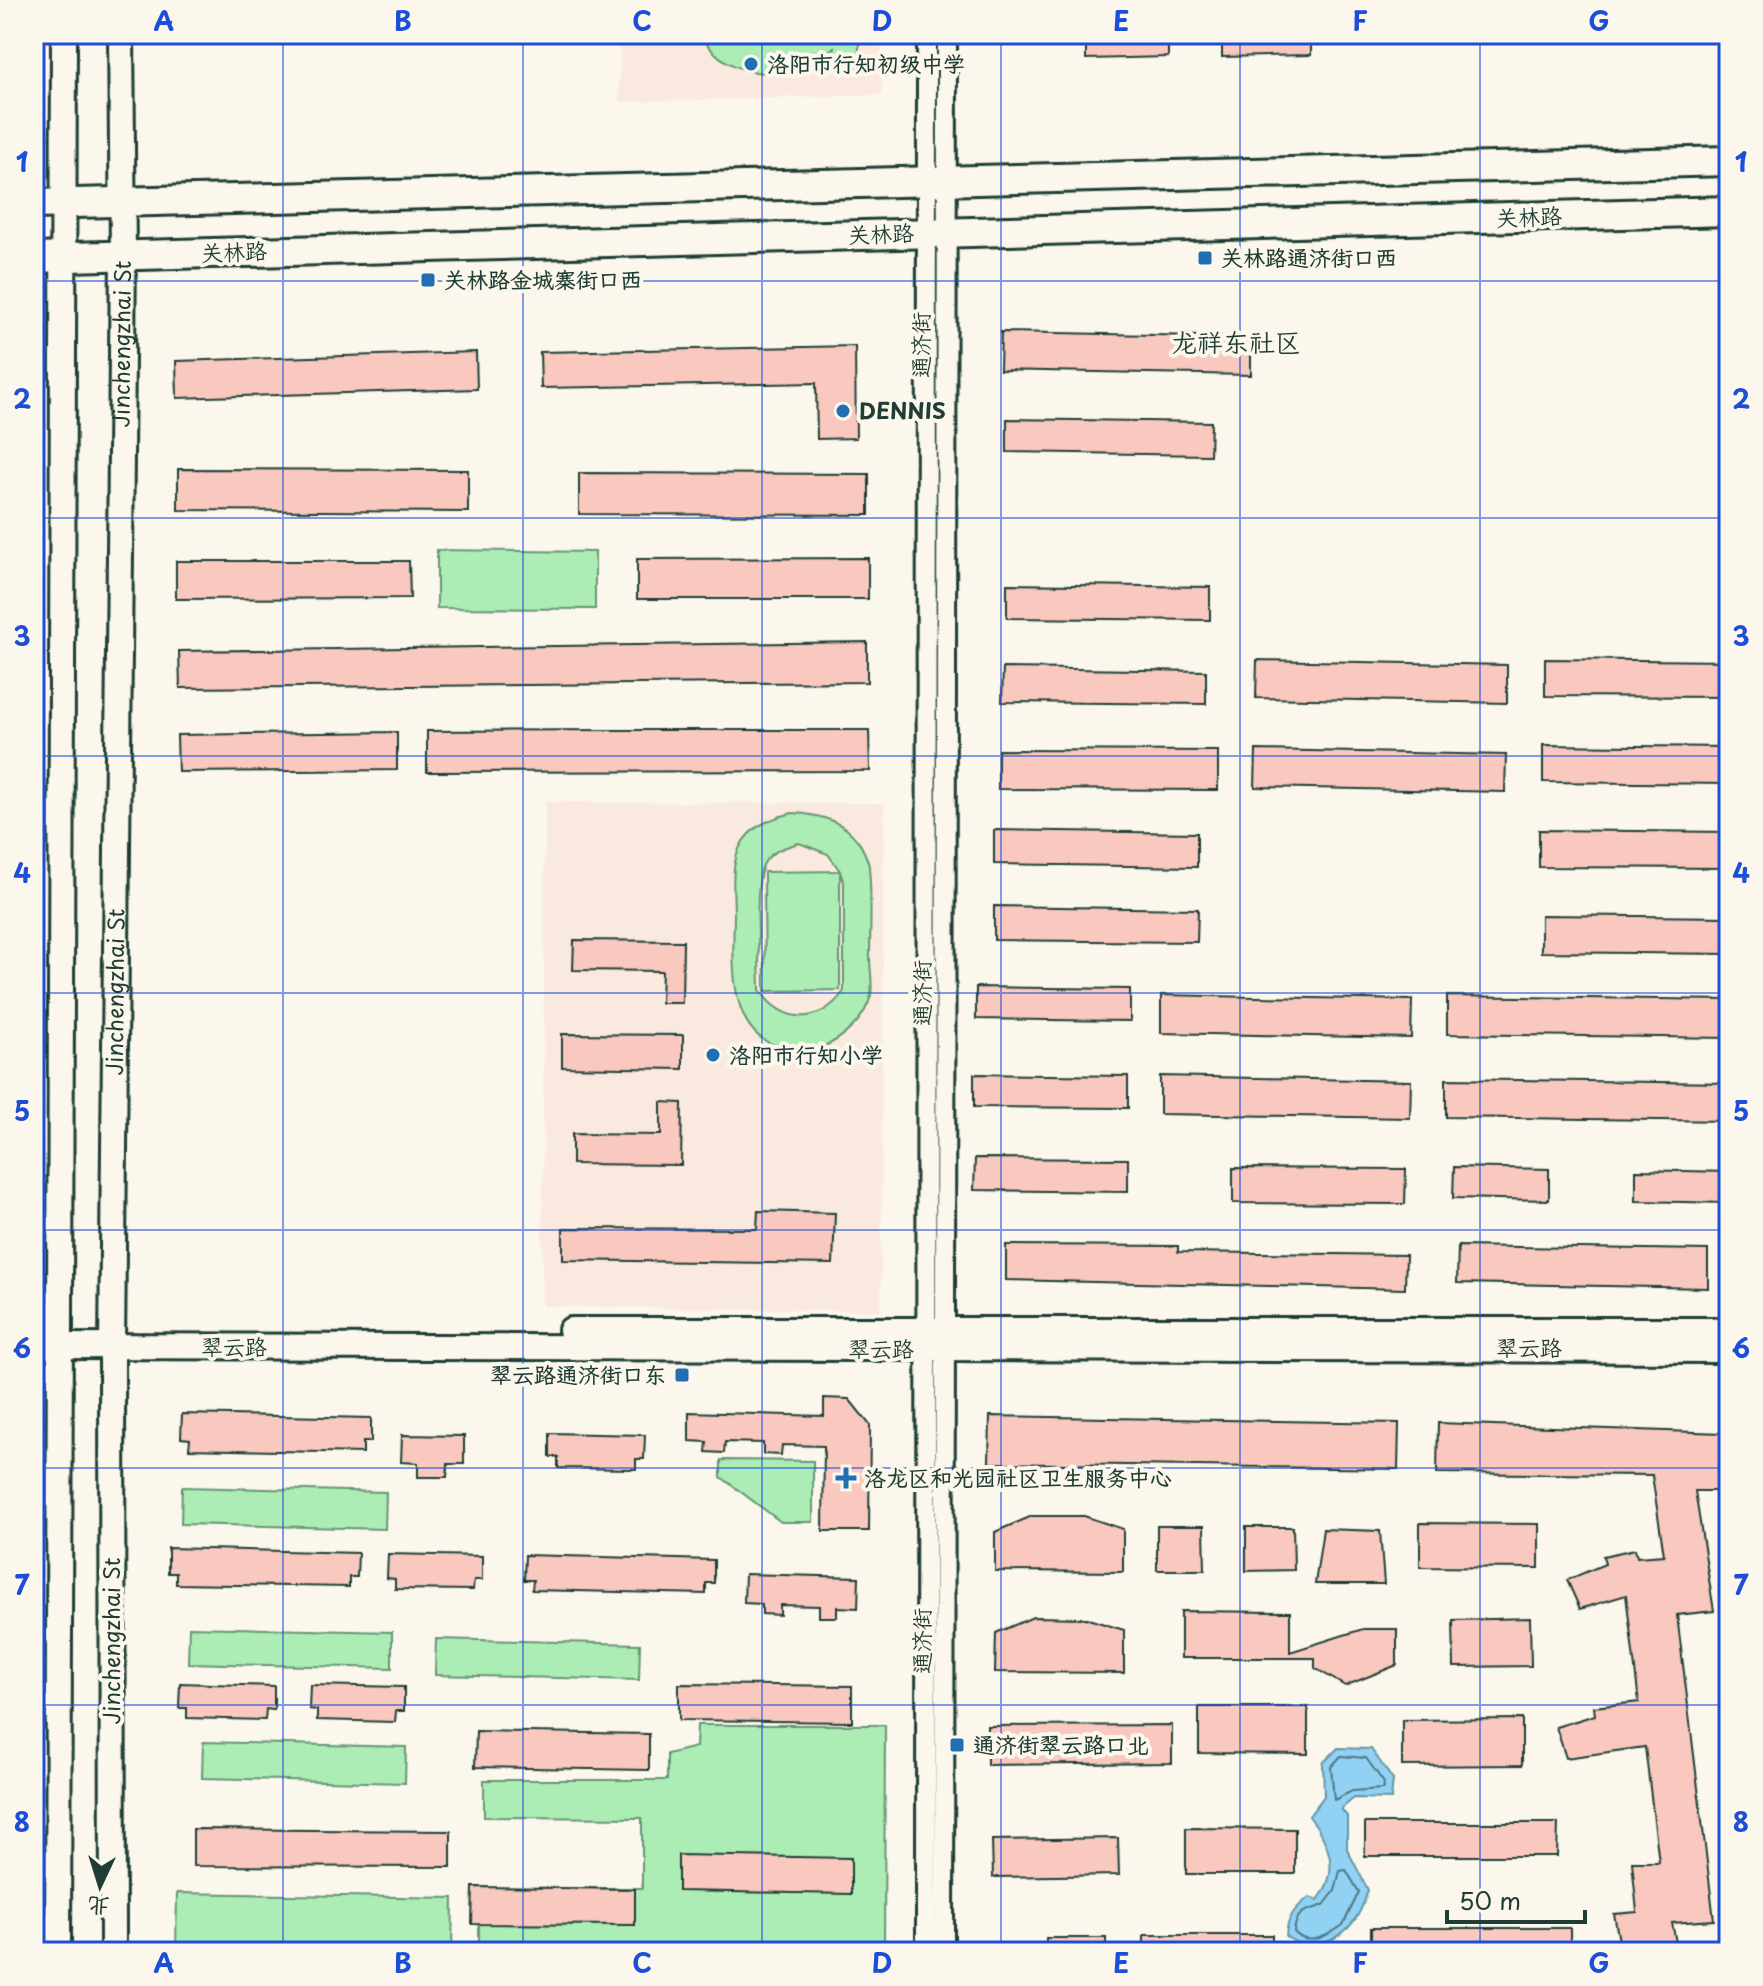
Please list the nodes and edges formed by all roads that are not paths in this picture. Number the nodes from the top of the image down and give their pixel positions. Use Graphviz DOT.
graph roads {
  1 [pos="64,34"];
  2 [pos="121,34"];
  3 [pos="927,34"];
  4 [pos="947,34"];
  5 [pos="1729,161"];
  6 [pos="936,180"];
  7 [pos="122,200"];
  8 [pos="64,203"];
  9 [pos="34,204"];
  10 [pos="1729,211"];
  11 [pos="935,233"];
  12 [pos="123,255"];
  13 [pos="64,257"];
  14 [pos="34,258"];
  15 [pos="34,1330"];
  16 [pos="1729,1330"];
  17 [pos="59,1338"];
  18 [pos="112,1338"];
  19 [pos="936,1340"];
  20 [pos="34,1346"];
  21 [pos="1729,1350"];
  22 [pos="58,1952"];
  23 [pos="113,1952"];
  24 [pos="926,1952"];
  25 [pos="944,1952"];
  1 -- 8 [label="main road"];
  2 -- 7 [label="main road, Jinchengzhai St"];
  3 -- 6 [label="street, 通济街"];
  4 -- 6 [label="street, 通济街"];
  5 -- 6 [label="main road"];
  6 -- 7 [label="main road"];
  6 -- 11 [label="street, 通济街"];
  7 -- 8 [label="main road"];
  7 -- 12 [label="main road, Jinchengzhai St"];
  8 -- 9 [label="main road"];
  8 -- 13 [label="main road"];
  10 -- 11 [label="main road, 关林路"];
  11 -- 12 [label="main road, 关林路"];
  11 -- 19 [label="street, 通济街"];
  12 -- 13 [label="main road, 关林路"];
  12 -- 18 [label="main road, Jinchengzhai St"];
  13 -- 14 [label="main road, 关林路"];
  13 -- 17 [label="main road"];
  15 -- 17 [label="main road, 翠云路"];
  16 -- 19 [label="main road, 翠云路"];
  17 -- 18 [label="main road, 翠云路"];
  17 -- 20 [label="main road, 翠云路"];
  17 -- 22 [label="main road"];
  18 -- 19 [label="main road, 翠云路"];
  18 -- 23 [label="main road, Jinchengzhai St"];
  19 -- 21 [label="main road, 翠云路"];
  19 -- 24 [label="street, 通济街"];
  19 -- 25 [label="street, 通济街"];
}
